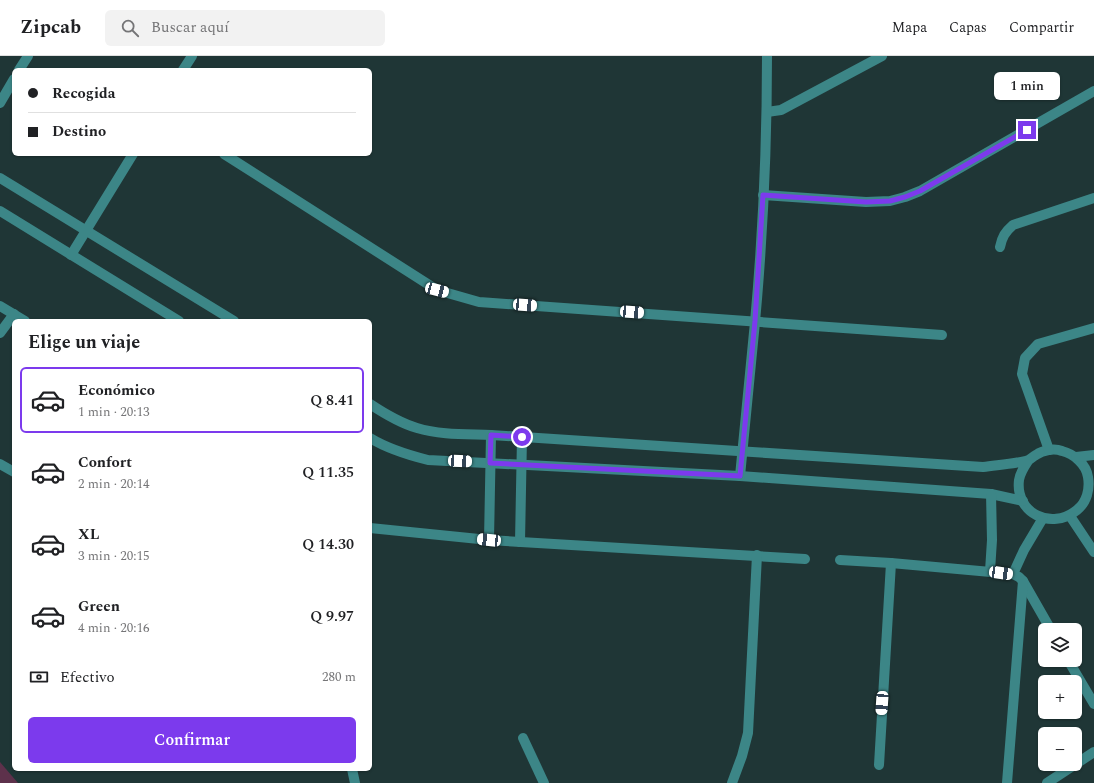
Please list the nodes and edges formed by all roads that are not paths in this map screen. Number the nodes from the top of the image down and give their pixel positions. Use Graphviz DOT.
graph roads {
  1 [pos="28,56"];
  2 [pos="192,56"];
  3 [pos="767,56"];
  4 [pos="882,56"];
  5 [pos="21,68"];
  6 [pos="184,68"];
  7 [pos="12,82"];
  8 [pos="1094,91"];
  9 [pos="0,103"];
  10 [pos="767,112"];
  11 [pos="132,156"];
  12 [pos="227,156"];
  13 [pos="0,178"];
  14 [pos="763,195"];
  15 [pos="1094,198"];
  16 [pos="0,211"];
  17 [pos="86,230"];
  18 [pos="1000,247"];
  19 [pos="71,255"];
  20 [pos="0,306"];
  21 [pos="14,314"];
  22 [pos="22,319"];
  23 [pos="177,319"];
  24 [pos="231,319"];
  25 [pos="755,321"];
  26 [pos="1094,328"];
  27 [pos="0,333"];
  28 [pos="942,335"];
  29 [pos="372,405"];
  30 [pos="491,435"];
  31 [pos="522,437"];
  32 [pos="372,439"];
  33 [pos="1049,450"];
  34 [pos="742,452"];
  35 [pos="1094,455"];
  36 [pos="1076,457"];
  37 [pos="1028,461"];
  38 [pos="490,463"];
  39 [pos="0,464"];
  40 [pos="522,465"];
  41 [pos="12,471"];
  42 [pos="740,476"];
  43 [pos="1091,492"];
  44 [pos="991,494"];
  45 [pos="1023,501"];
  46 [pos="1070,516"];
  47 [pos="1043,518"];
  48 [pos="372,528"];
  49 [pos="489,540"];
  50 [pos="520,542"];
  51 [pos="1094,552"];
  52 [pos="757,555"];
  53 [pos="805,559"];
  54 [pos="840,560"];
  55 [pos="891,563"];
  56 [pos="990,571"];
  57 [pos="1013,574"];
  58 [pos="1023,581"];
  59 [pos="1047,623"];
  60 [pos="1072,667"];
  61 [pos="1094,704"];
  62 [pos="523,738"];
  63 [pos="1094,752"];
  64 [pos="879,765"];
  65 [pos="352,771"];
  66 [pos="355,783"];
  67 [pos="544,783"];
  68 [pos="732,783"];
  69 [pos="1007,783"];
  70 [pos="1047,783"];
  1 -- 5 [label="street"];
  2 -- 6 [label="street"];
  3 -- 10 [label="street"];
  4 -- 10 [label="street"];
  7 -- 9 [label="street"];
  8 -- 14 [label="street"];
  10 -- 14 [label="street"];
  11 -- 17 [label="street"];
  12 -- 25 [label="street"];
  13 -- 17 [label="street"];
  14 -- 25 [label="street"];
  15 -- 18 [label="street"];
  16 -- 19 [label="street"];
  17 -- 19 [label="street"];
  17 -- 24 [label="street"];
  19 -- 23 [label="street"];
  20 -- 21 [label="street"];
  21 -- 22 [label="street"];
  21 -- 27 [label="street"];
  25 -- 28 [label="street"];
  25 -- 34 [label="street"];
  26 -- 33 [label="street"];
  29 -- 30 [label="street"];
  30 -- 31 [label="street"];
  30 -- 38 [label="street"];
  31 -- 34 [label="street"];
  31 -- 40 [label="street"];
  32 -- 38 [label="street"];
  33 -- 36 [label="street"];
  33 -- 37 [label="street"];
  34 -- 37 [label="street"];
  34 -- 42 [label="street"];
  35 -- 36 [label="street"];
  36 -- 43 [label="street"];
  37 -- 45 [label="street"];
  38 -- 40 [label="street"];
  38 -- 49 [label="street"];
  39 -- 41 [label="street"];
  40 -- 42 [label="street"];
  40 -- 50 [label="street"];
  42 -- 44 [label="street"];
  43 -- 46 [label="street"];
  44 -- 45 [label="street"];
  44 -- 56 [label="street"];
  45 -- 47 [label="street"];
  46 -- 47 [label="street"];
  46 -- 51 [label="street"];
  47 -- 57 [label="street"];
  48 -- 49 [label="street"];
  49 -- 50 [label="street"];
  50 -- 52 [label="street"];
  52 -- 53 [label="street"];
  52 -- 68 [label="street"];
  54 -- 55 [label="street"];
  55 -- 56 [label="street"];
  55 -- 64 [label="street"];
  56 -- 57 [label="street"];
  57 -- 58 [label="street"];
  58 -- 59 [label="street"];
  58 -- 69 [label="street"];
  60 -- 61 [label="street"];
  62 -- 67 [label="street"];
  63 -- 70 [label="street"];
  65 -- 66 [label="street"];
}
